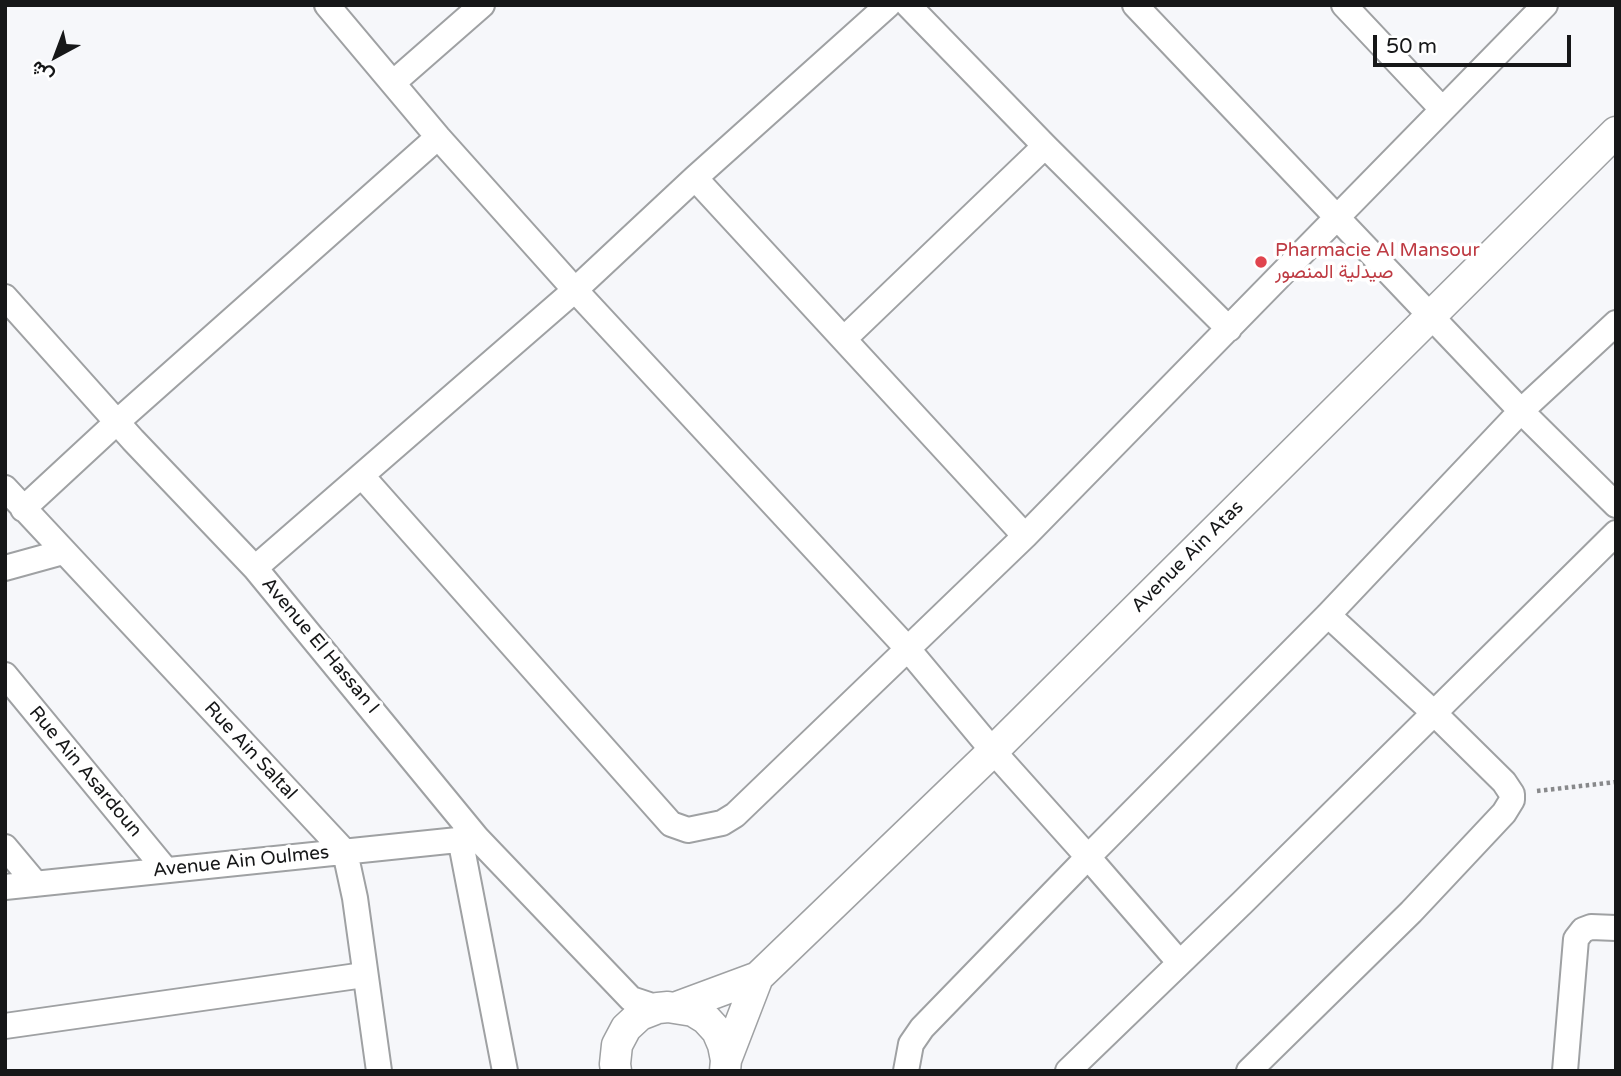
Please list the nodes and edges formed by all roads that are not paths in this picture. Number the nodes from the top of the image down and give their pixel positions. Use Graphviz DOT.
graph roads {
  1 [pos="327,5"];
  2 [pos="481,5"];
  3 [pos="888,5"];
  4 [pos="908,5"];
  5 [pos="1135,5"];
  6 [pos="1545,5"];
  7 [pos="1345,6"];
  8 [pos="394,82"];
  9 [pos="1442,109"];
  10 [pos="1616,132"];
  11 [pos="438,137"];
  12 [pos="1045,146"];
  13 [pos="695,178"];
  14 [pos="1339,217"];
  15 [pos="575,290"];
  16 [pos="5,297"];
  17 [pos="1431,316"];
  18 [pos="1616,323"];
  19 [pos="1229,329"];
  20 [pos="845,338"];
  21 [pos="1521,411"];
  22 [pos="117,422"];
  23 [pos="362,476"];
  24 [pos="5,488"];
  25 [pos="1616,505"];
  26 [pos="23,509"];
  27 [pos="1616,533"];
  28 [pos="1025,536"];
  29 [pos="63,552"];
  30 [pos="5,568"];
  31 [pos="255,568"];
  32 [pos="1328,615"];
  33 [pos="907,648"];
  34 [pos="5,675"];
  35 [pos="1433,712"];
  36 [pos="993,751"];
  37 [pos="469,838"];
  38 [pos="5,847"];
  39 [pos="345,852"];
  40 [pos="1088,858"];
  41 [pos="165,869"];
  42 [pos="36,884"];
  43 [pos="5,887"];
  44 [pos="1616,928"];
  45 [pos="1179,962"];
  46 [pos="364,975"];
  47 [pos="758,977"];
  48 [pos="656,1004"];
  49 [pos="5,1026"];
  50 [pos="614,1063"];
  51 [pos="726,1066"];
  52 [pos="379,1071"];
  53 [pos="505,1071"];
  54 [pos="906,1071"];
  55 [pos="1068,1071"];
  56 [pos="1249,1071"];
  57 [pos="1565,1071"];
  1 -- 8 [label="street"];
  2 -- 8 [label="street"];
  3 -- 13 [label="street"];
  4 -- 12 [label="street"];
  5 -- 14 [label="street"];
  6 -- 9 [label="street"];
  7 -- 9 [label="street"];
  8 -- 11 [label="street"];
  9 -- 14 [label="street"];
  10 -- 17 [label="street, Avenue Ain Atas"];
  11 -- 15 [label="street"];
  11 -- 22 [label="street"];
  12 -- 19 [label="street"];
  12 -- 20 [label="street"];
  13 -- 15 [label="street"];
  13 -- 20 [label="street"];
  14 -- 17 [label="street"];
  14 -- 19 [label="street"];
  15 -- 23 [label="street"];
  15 -- 33 [label="street"];
  16 -- 22 [label="street, Avenue El Hassan I"];
  17 -- 21 [label="street"];
  17 -- 36 [label="street, Avenue Ain Atas"];
  18 -- 21 [label="street"];
  19 -- 28 [label="street"];
  20 -- 28 [label="street"];
  21 -- 25 [label="street"];
  21 -- 32 [label="street"];
  22 -- 26 [label="street"];
  22 -- 31 [label="street, Avenue El Hassan I"];
  23 -- 31 [label="street"];
  23 -- 33 [label="street"];
  24 -- 26 [label="street, Rue Ain Saltal"];
  26 -- 29 [label="street, Rue Ain Saltal"];
  27 -- 35 [label="street"];
  28 -- 33 [label="street"];
  29 -- 30 [label="street"];
  29 -- 39 [label="street, Rue Ain Saltal"];
  31 -- 37 [label="street, Avenue El Hassan I"];
  32 -- 35 [label="street"];
  32 -- 40 [label="street"];
  33 -- 36 [label="street"];
  34 -- 41 [label="street, Rue Ain Asardoun"];
  35 -- 45 [label="street"];
  35 -- 56 [label="street"];
  36 -- 40 [label="street"];
  36 -- 47 [label="street, Avenue Ain Atas"];
  37 -- 39 [label="street, Avenue Ain Oulmes"];
  37 -- 48 [label="street, Avenue El Hassan I"];
  37 -- 53 [label="street"];
  38 -- 42 [label="street"];
  39 -- 41 [label="street, Avenue Ain Oulmes"];
  39 -- 46 [label="street"];
  40 -- 45 [label="street"];
  40 -- 54 [label="street"];
  41 -- 42 [label="street, Avenue Ain Oulmes"];
  42 -- 43 [label="street, Avenue Ain Oulmes"];
  44 -- 57 [label="street"];
  45 -- 55 [label="street"];
  46 -- 49 [label="street"];
  46 -- 52 [label="street"];
  47 -- 48 [label="street"];
  47 -- 51 [label="street"];
  48 -- 50 [label="street"];
  48 -- 51 [label="street"];
}
